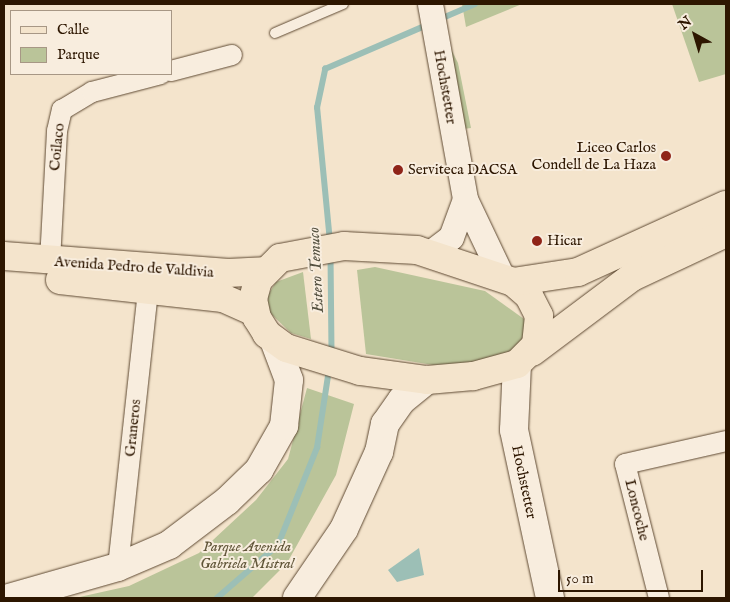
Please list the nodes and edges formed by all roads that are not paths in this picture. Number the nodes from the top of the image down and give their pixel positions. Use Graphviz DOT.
graph roads {
  1 [pos="344,4"];
  2 [pos="430,4"];
  3 [pos="275,33"];
  4 [pos="232,55"];
  5 [pos="172,71"];
  6 [pos="157,75"];
  7 [pos="465,199"];
  8 [pos="726,205"];
  9 [pos="726,233"];
  10 [pos="430,253"];
  11 [pos="4,256"];
  12 [pos="50,261"];
  13 [pos="264,271"];
  14 [pos="4,274"];
  15 [pos="508,280"];
  16 [pos="148,290"];
  17 [pos="255,312"];
  18 [pos="274,340"];
  19 [pos="524,358"];
  20 [pos="427,380"];
  21 [pos="726,441"];
  22 [pos="118,567"];
  23 [pos="9,598"];
  24 [pos="297,598"];
  25 [pos="550,598"];
  26 [pos="659,598"];
  1 -- 3 [label="lane"];
  2 -- 7 [label="street, Hochstetter"];
  4 -- 5 [label="street"];
  6 -- 12 [label="street, Coilaco"];
  7 -- 10 [label="street, Hochstetter"];
  7 -- 15 [label="street, Hochstetter"];
  8 -- 15 [label="main road"];
  9 -- 19 [label="main road"];
  10 -- 13 [label="main road"];
  10 -- 15 [label="main road"];
  11 -- 12 [label="main road, Avenida Pedro de Valdivia"];
  12 -- 13 [label="main road, Avenida Pedro de Valdivia"];
  13 -- 17 [label="main road"];
  14 -- 16 [label="main road, Avenida Pedro de Valdivia"];
  15 -- 19 [label="main road"];
  16 -- 17 [label="main road, Avenida Pedro de Valdivia"];
  16 -- 22 [label="street, Graneros"];
  17 -- 18 [label="main road"];
  18 -- 20 [label="main road"];
  18 -- 22 [label="main road"];
  19 -- 20 [label="main road"];
  19 -- 25 [label="main road, Hochstetter"];
  20 -- 24 [label="main road"];
  21 -- 26 [label="street, Loncoche"];
  22 -- 23 [label="main road"];
}
